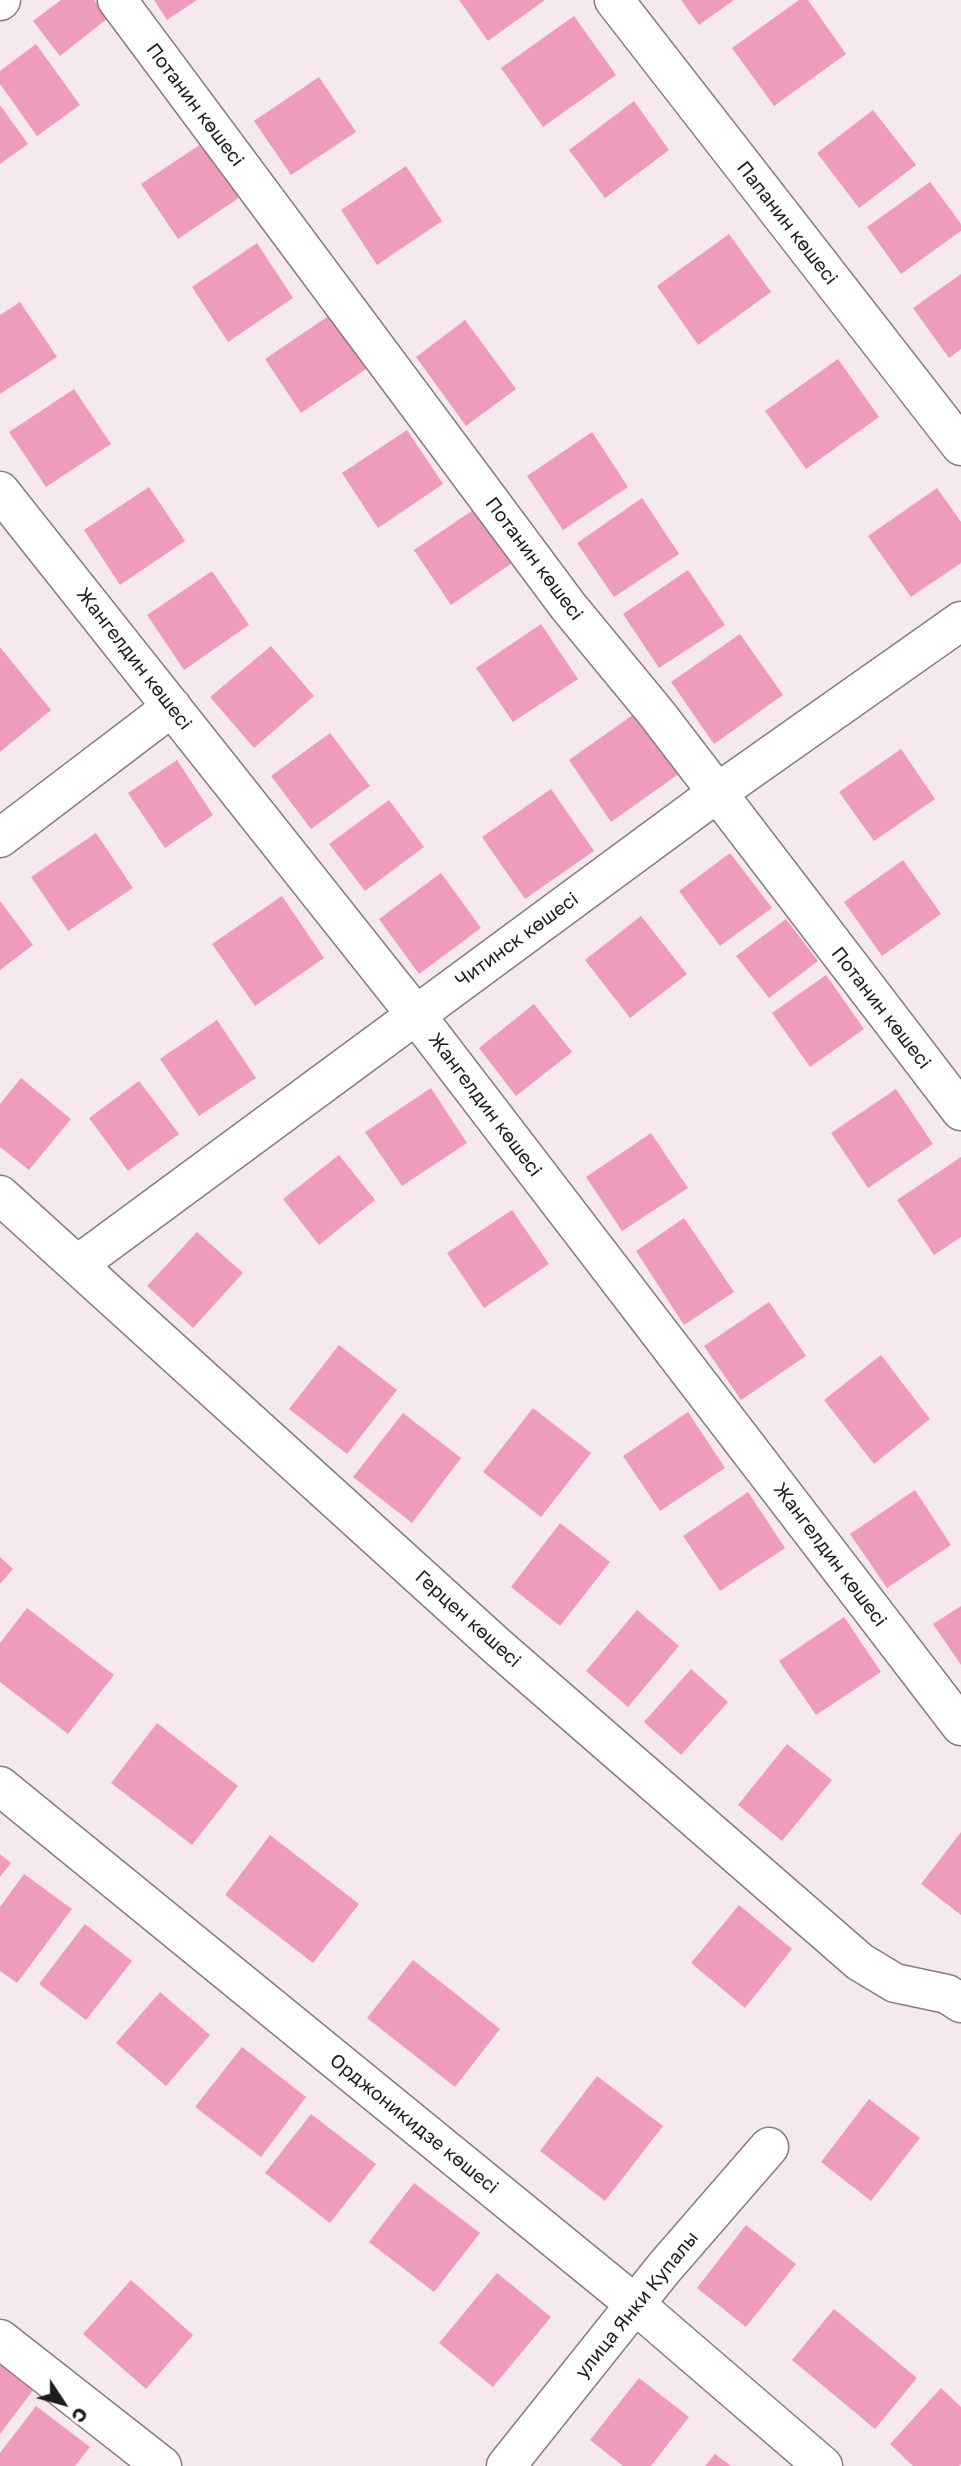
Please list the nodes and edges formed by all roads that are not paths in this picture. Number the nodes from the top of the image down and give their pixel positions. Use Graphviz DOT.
graph roads {
  1 [pos="117,0"];
  2 [pos="614,0"];
  3 [pos="961,446"];
  4 [pos="0,492"];
  5 [pos="961,621"];
  6 [pos="172,707"];
  7 [pos="717,793"];
  8 [pos="0,838"];
  9 [pos="416,1015"];
  10 [pos="961,1110"];
  11 [pos="0,1195"];
  12 [pos="77,1265"];
  13 [pos="961,1726"];
  14 [pos="0,1786"];
  15 [pos="956,1992"];
  16 [pos="769,2147"];
  17 [pos="636,2305"];
  18 [pos="0,2339"];
  19 [pos="162,2466"];
  20 [pos="506,2466"];
  21 [pos="823,2466"];
  1 -- 7 [label="street, Потанин көшесі"];
  2 -- 3 [label="street, Папанин көшесі"];
  4 -- 6 [label="street, Жангелдин көшесі"];
  5 -- 7 [label="street, Читинск көшесі"];
  6 -- 8 [label="street"];
  6 -- 9 [label="street, Жангелдин көшесі"];
  7 -- 9 [label="street, Читинск көшесі"];
  7 -- 10 [label="street, Потанин көшесі"];
  9 -- 12 [label="street, Читинск көшесі"];
  9 -- 13 [label="street, Жангелдин көшесі"];
  11 -- 12 [label="street, Герцен көшесі"];
  12 -- 15 [label="street, Герцен көшесі"];
  14 -- 17 [label="street, Орджоникидзе көшесі"];
  16 -- 17 [label="street, улица Янки Купалы"];
  17 -- 20 [label="street, улица Янки Купалы"];
  17 -- 21 [label="street, Орджоникидзе көшесі"];
  18 -- 19 [label="street"];
}
